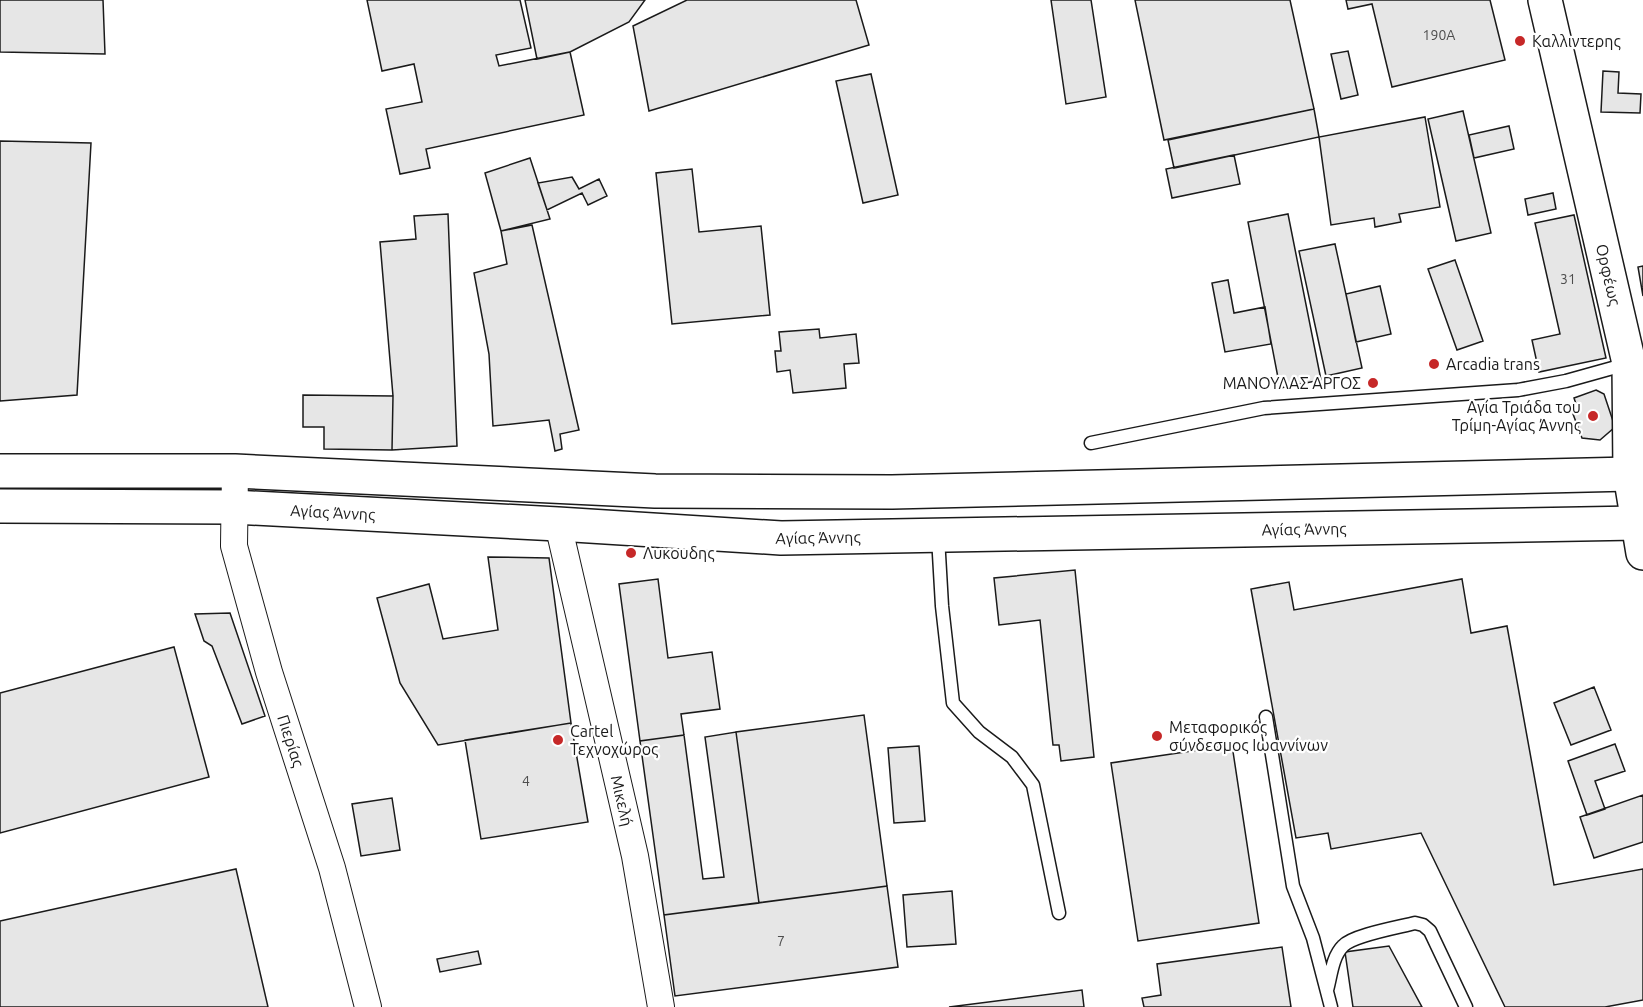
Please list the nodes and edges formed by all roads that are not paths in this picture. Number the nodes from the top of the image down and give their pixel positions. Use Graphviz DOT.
graph roads {
  1 [pos="1545,0"];
  2 [pos="1636,363"];
  3 [pos="1091,443"];
  4 [pos="0,471"];
  5 [pos="235,471"];
  6 [pos="1630,474"];
  7 [pos="0,506"];
  8 [pos="233,507"];
  9 [pos="558,524"];
  10 [pos="938,536"];
  11 [pos="1640,538"];
  12 [pos="1266,717"];
  13 [pos="1059,913"];
  14 [pos="1327,991"];
  15 [pos="368,1007"];
  16 [pos="661,1007"];
  17 [pos="1331,1007"];
  18 [pos="1466,1007"];
  1 -- 2 [label="street, Ορφέως"];
  2 -- 3 [label="lane"];
  2 -- 6 [label="street, Ορφέως"];
  4 -- 5 [label="street"];
  5 -- 6 [label="street"];
  5 -- 8 [label="street, Πιερίας"];
  6 -- 11 [label="street, Ορφέως"];
  7 -- 8 [label="street, Αγίας Άννης"];
  8 -- 9 [label="street, Αγίας Άννης"];
  8 -- 15 [label="street, Πιερίας"];
  9 -- 10 [label="street, Αγίας Άννης"];
  9 -- 16 [label="street, Μικελή"];
  10 -- 11 [label="street, Αγίας Άννης"];
  10 -- 13 [label="lane"];
  12 -- 14 [label="lane"];
  14 -- 17 [label="lane"];
  14 -- 18 [label="lane"];
}
